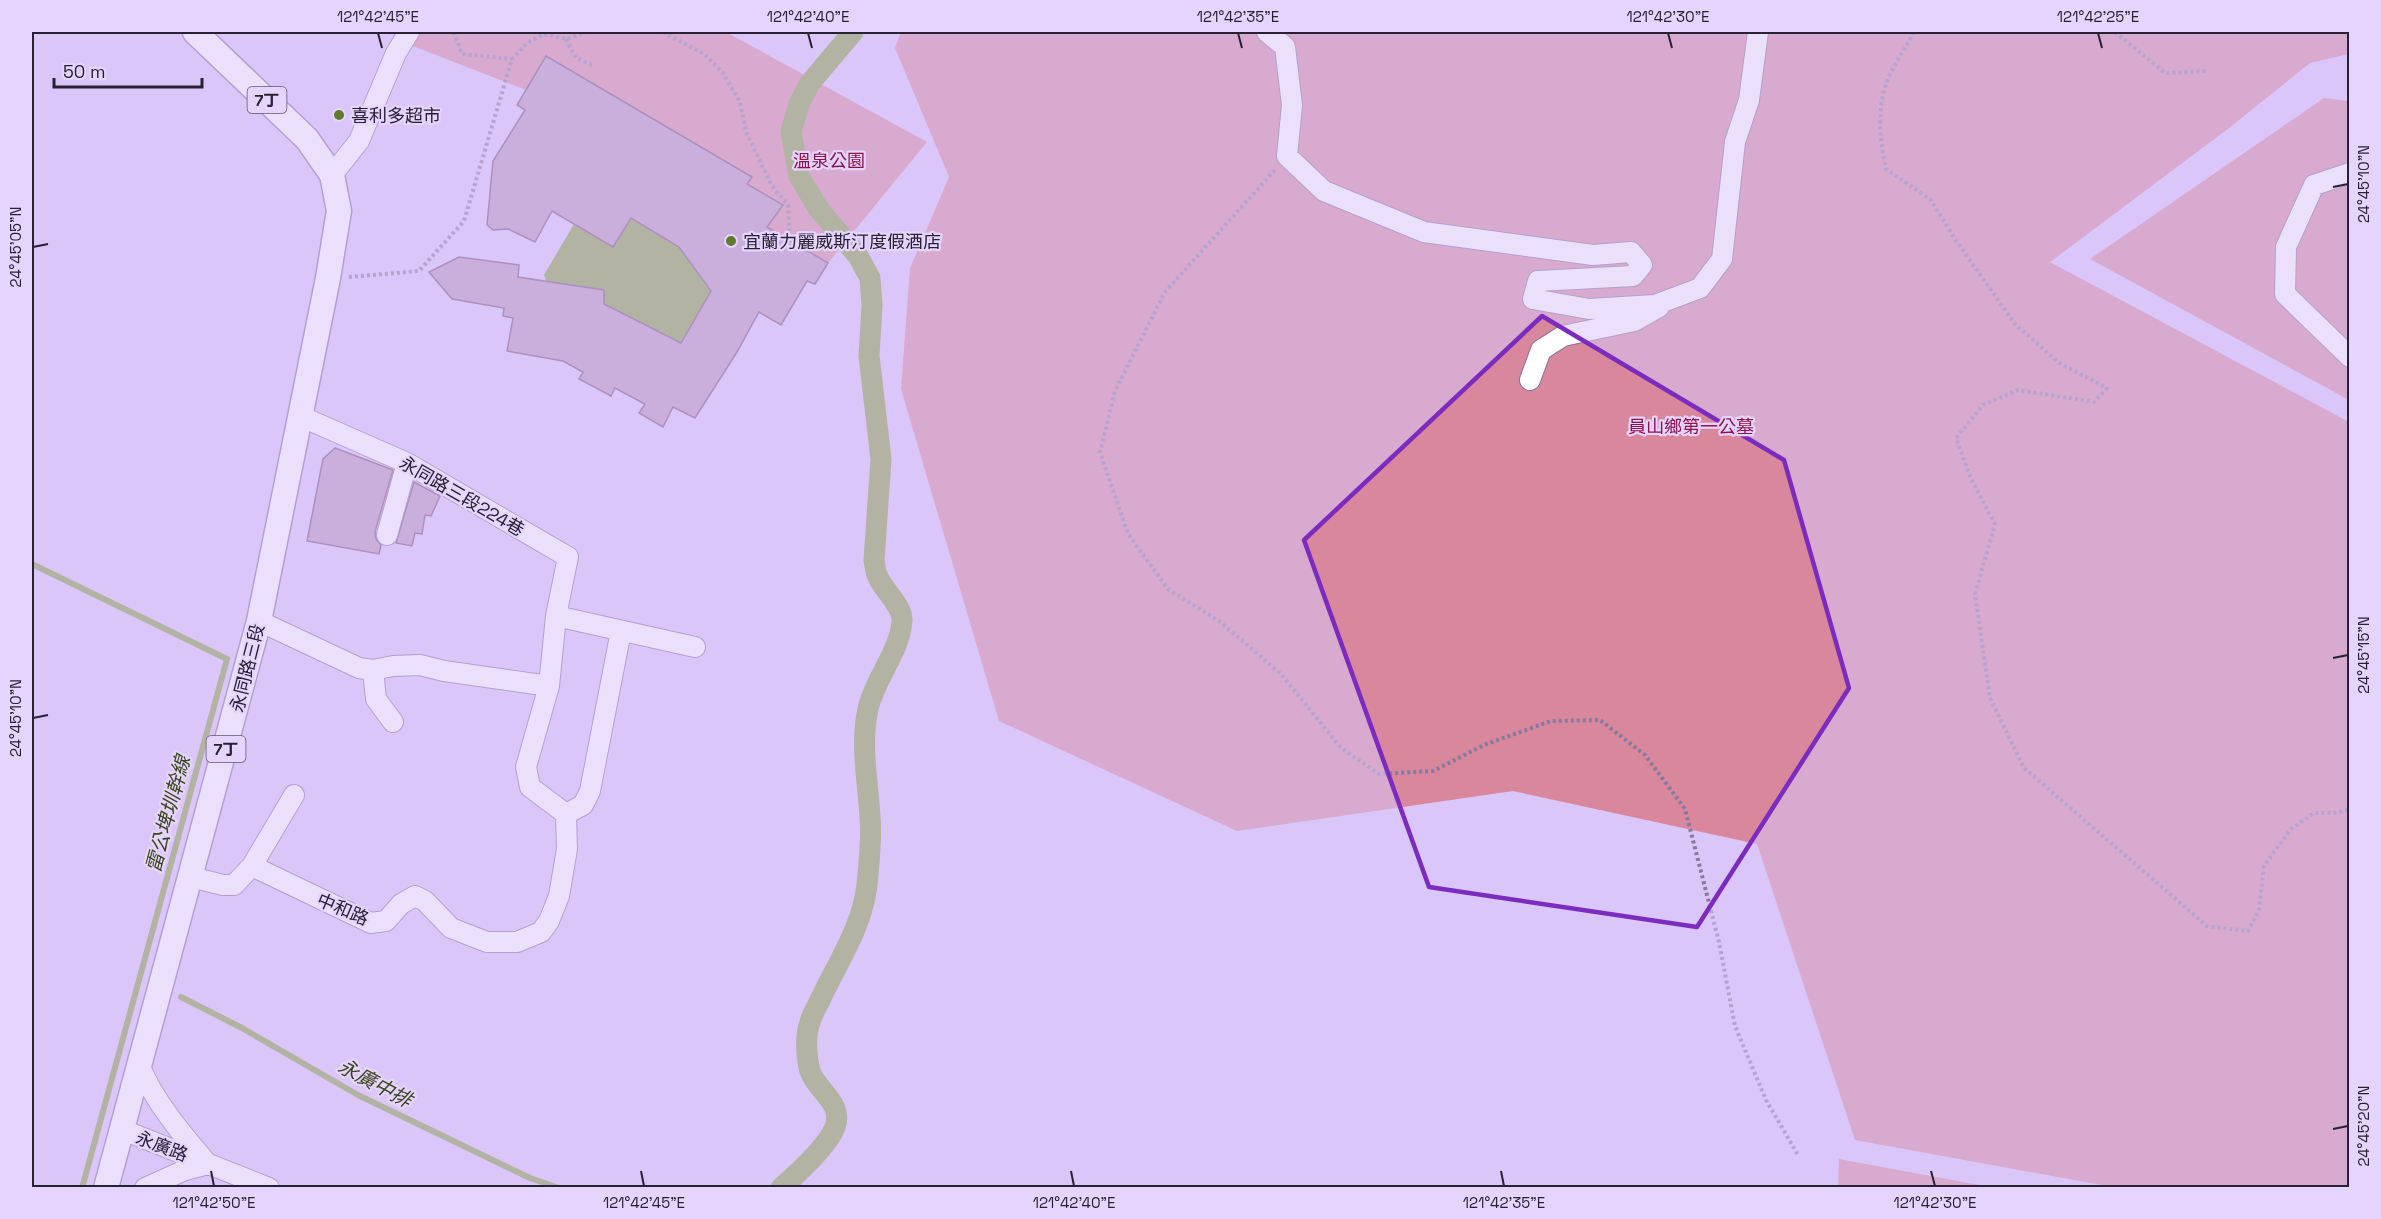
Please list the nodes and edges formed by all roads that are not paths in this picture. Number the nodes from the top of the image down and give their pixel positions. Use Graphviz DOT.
graph roads {
  1 [pos="195,32"];
  2 [pos="409,32"];
  3 [pos="1267,32"];
  4 [pos="1758,32"];
  5 [pos="2349,173"];
  6 [pos="332,175"];
  7 [pos="1674,298"];
  8 [pos="2349,357"];
  9 [pos="1530,380"];
  10 [pos="300,416"];
  11 [pos="407,463"];
  12 [pos="387,535"];
  13 [pos="556,616"];
  14 [pos="259,621"];
  15 [pos="621,631"];
  16 [pos="694,647"];
  17 [pos="373,670"];
  18 [pos="549,686"];
  19 [pos="393,722"];
  20 [pos="294,795"];
  21 [pos="566,814"];
  22 [pos="252,866"];
  23 [pos="191,877"];
  24 [pos="140,1067"];
  25 [pos="123,1130"];
  26 [pos="208,1164"];
  27 [pos="106,1188"];
  28 [pos="145,1188"];
  29 [pos="269,1188"];
  1 -- 6 [label="main road, 7丁"];
  2 -- 6 [label="street"];
  3 -- 7 [label="street"];
  4 -- 7 [label="street"];
  5 -- 8 [label="street"];
  6 -- 10 [label="main road, 永同路三段 / 7丁"];
  7 -- 9 [label="street"];
  10 -- 11 [label="street, 永同路三段224巷"];
  10 -- 14 [label="main road, 永同路三段 / 7丁"];
  11 -- 12 [label="street"];
  11 -- 13 [label="street, 永同路三段224巷"];
  13 -- 15 [label="street"];
  13 -- 18 [label="street"];
  14 -- 17 [label="street"];
  14 -- 23 [label="main road, 永同路三段 / 7丁"];
  15 -- 16 [label="street"];
  15 -- 21 [label="street"];
  17 -- 18 [label="street"];
  17 -- 19 [label="street"];
  18 -- 21 [label="street"];
  20 -- 22 [label="street"];
  21 -- 22 [label="street, 中和路"];
  22 -- 23 [label="street"];
  23 -- 24 [label="main road, 永同路三段 / 7丁"];
  24 -- 25 [label="main road, 永同路三段 / 7丁"];
  24 -- 26 [label="street"];
  25 -- 26 [label="street, 永廣路"];
  25 -- 27 [label="main road, 永同路三段 / 7丁"];
  26 -- 28 [label="street"];
  26 -- 29 [label="street, 永廣路"];
}
